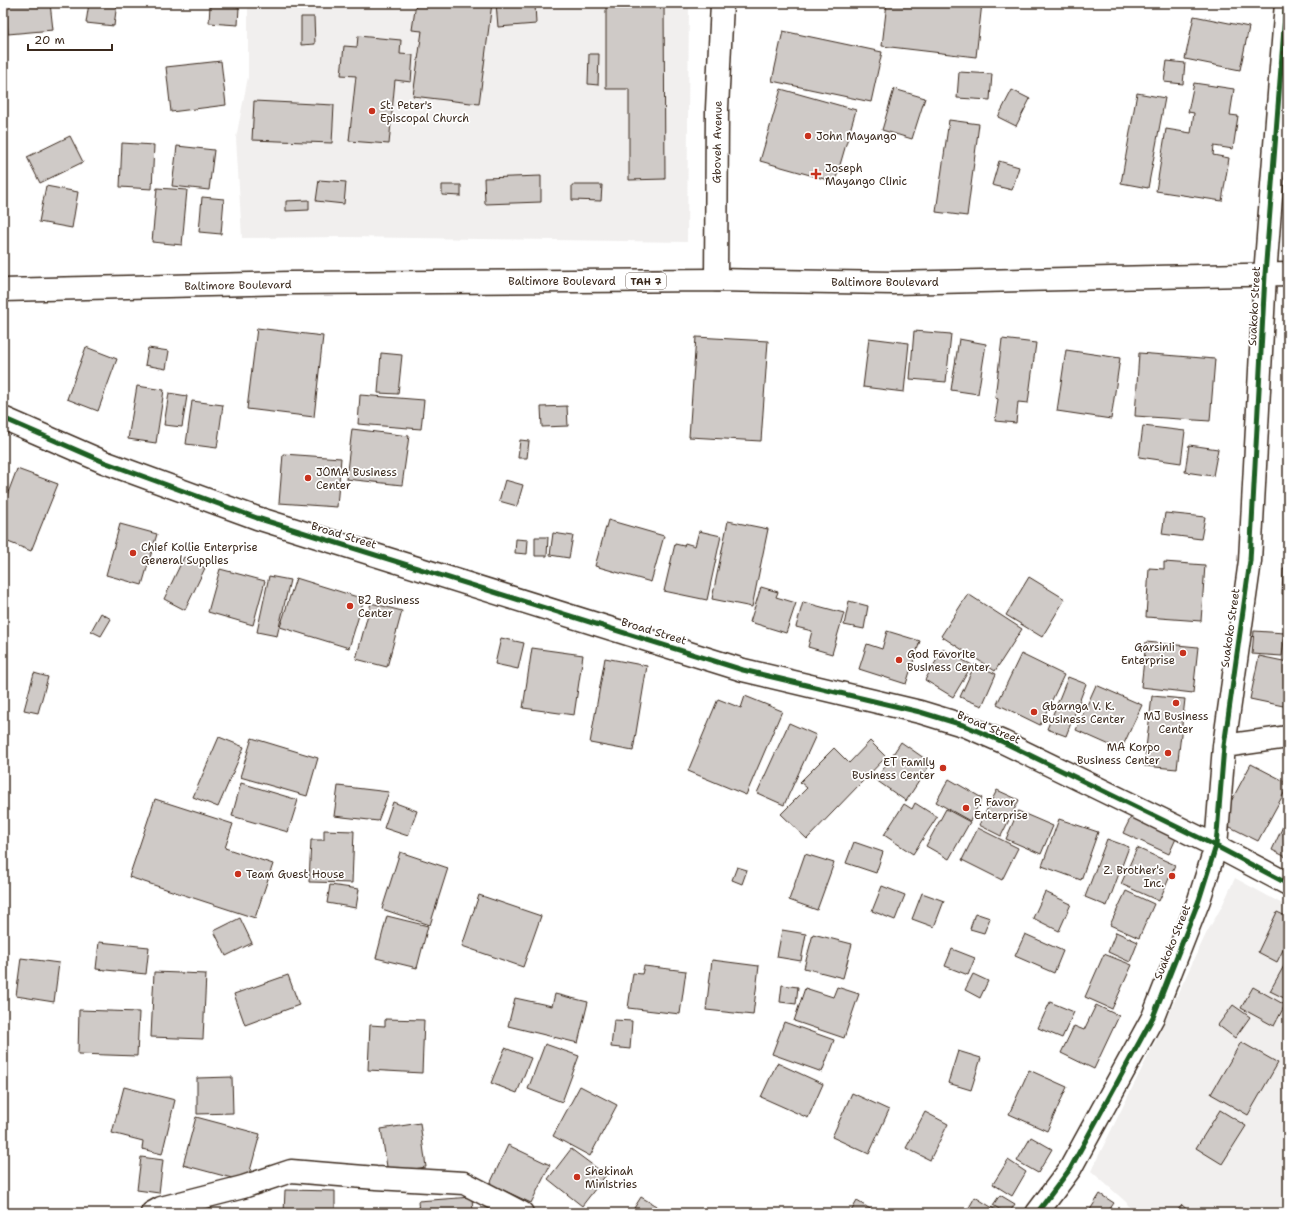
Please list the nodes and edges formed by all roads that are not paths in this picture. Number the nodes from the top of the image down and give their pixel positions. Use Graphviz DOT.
graph roads {
  1 [pos="722,3"];
  2 [pos="1286,3"];
  3 [pos="1288,274"];
  4 [pos="1266,275"];
  5 [pos="716,280"];
  6 [pos="3,290"];
  7 [pos="3,418"];
  8 [pos="1288,737"];
  9 [pos="1224,746"];
  10 [pos="1216,846"];
  11 [pos="1288,884"];
  12 [pos="152,1213"];
  13 [pos="522,1213"];
  14 [pos="1037,1213"];
  1 -- 5 [label="main road, Gboveh Avenue"];
  2 -- 4 [label="main road, Suakoko Street"];
  3 -- 4 [label="main road, Baltimore Boulevard / TAH 7"];
  4 -- 5 [label="main road, Baltimore Boulevard / TAH 7"];
  4 -- 9 [label="main road, Suakoko Street"];
  5 -- 6 [label="main road, Baltimore Boulevard / TAH 7"];
  7 -- 10 [label="main road, Broad Street"];
  8 -- 9 [label="main road"];
  9 -- 10 [label="main road, Suakoko Street"];
  10 -- 11 [label="main road, Broad Street"];
  10 -- 14 [label="main road, Suakoko Street"];
  12 -- 13 [label="main road"];
}
